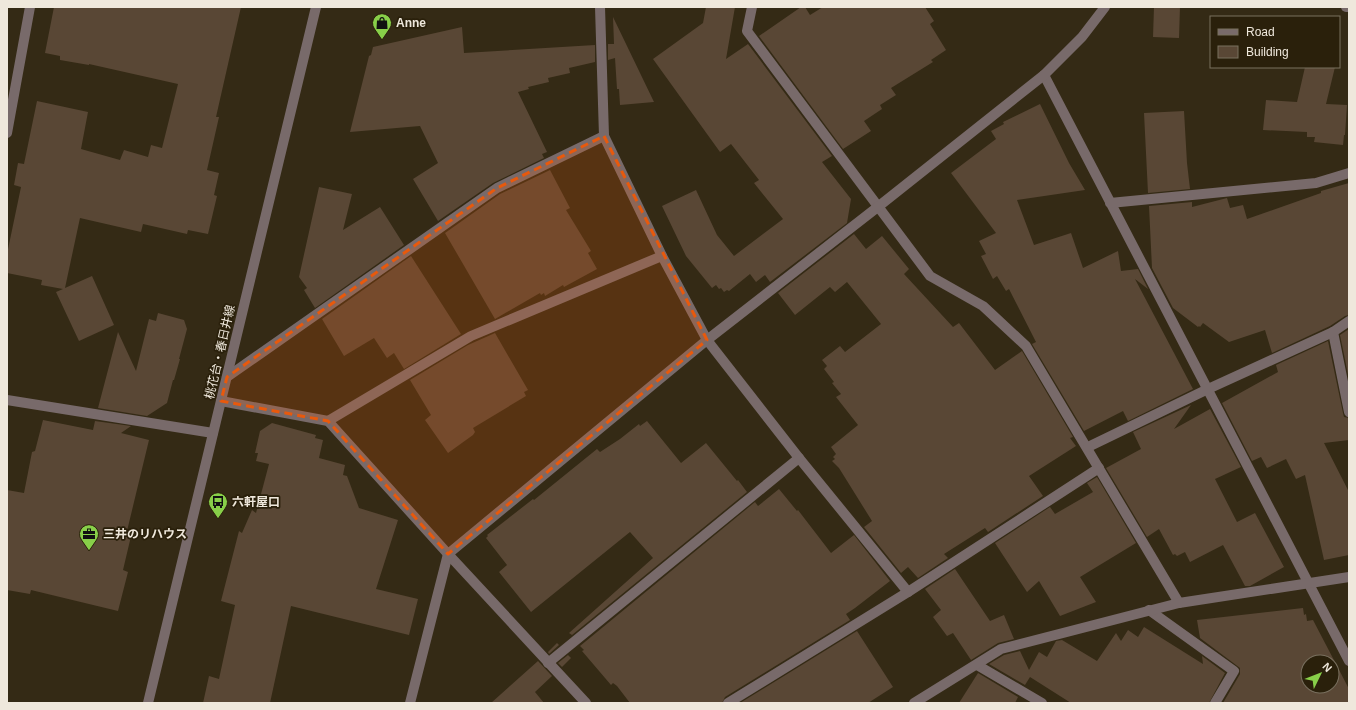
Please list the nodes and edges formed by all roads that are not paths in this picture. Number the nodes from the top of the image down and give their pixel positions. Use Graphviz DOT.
graph roads {
  1 [pos="30,7"];
  2 [pos="316,7"];
  3 [pos="600,7"];
  4 [pos="752,7"];
  5 [pos="1105,7"];
  6 [pos="1044,76"];
  7 [pos="8,128"];
  8 [pos="604,136"];
  9 [pos="1349,173"];
  10 [pos="1110,202"];
  11 [pos="879,206"];
  12 [pos="662,256"];
  13 [pos="1349,321"];
  14 [pos="1333,332"];
  15 [pos="707,340"];
  16 [pos="227,376"];
  17 [pos="1208,389"];
  18 [pos="7,400"];
  19 [pos="221,401"];
  20 [pos="1349,412"];
  21 [pos="328,421"];
  22 [pos="213,432"];
  23 [pos="1088,447"];
  24 [pos="799,458"];
  25 [pos="1099,468"];
  26 [pos="448,554"];
  27 [pos="1349,577"];
  28 [pos="1308,583"];
  29 [pos="908,592"];
  30 [pos="1179,602"];
  31 [pos="1149,610"];
  32 [pos="1349,661"];
  33 [pos="548,663"];
  34 [pos="977,664"];
  35 [pos="148,703"];
  36 [pos="410,703"];
  37 [pos="586,703"];
  38 [pos="728,703"];
  39 [pos="914,703"];
  40 [pos="1042,703"];
  41 [pos="1214,703"];
  1 -- 7 [label="street"];
  2 -- 16 [label="street, 桃花台・春日井線"];
  3 -- 8 [label="street"];
  4 -- 11 [label="street"];
  5 -- 6 [label="street"];
  6 -- 10 [label="street"];
  6 -- 11 [label="street"];
  8 -- 12 [label="street"];
  8 -- 16 [label="street"];
  9 -- 10 [label="street"];
  10 -- 17 [label="street"];
  11 -- 15 [label="street"];
  11 -- 23 [label="street"];
  12 -- 15 [label="street"];
  12 -- 21 [label="street"];
  13 -- 14 [label="street"];
  14 -- 17 [label="street"];
  14 -- 20 [label="street"];
  15 -- 24 [label="street"];
  15 -- 26 [label="street"];
  16 -- 19 [label="street, 桃花台・春日井線"];
  17 -- 23 [label="street"];
  17 -- 28 [label="street"];
  18 -- 22 [label="street"];
  19 -- 21 [label="street"];
  19 -- 22 [label="street, 桃花台・春日井線"];
  21 -- 26 [label="street"];
  22 -- 35 [label="street, 桃花台・春日井線"];
  23 -- 25 [label="street"];
  24 -- 29 [label="street"];
  24 -- 33 [label="street"];
  25 -- 29 [label="street"];
  25 -- 30 [label="street"];
  26 -- 33 [label="street"];
  26 -- 36 [label="street"];
  27 -- 28 [label="street"];
  28 -- 30 [label="street"];
  28 -- 32 [label="street"];
  29 -- 38 [label="street"];
  30 -- 31 [label="street"];
  31 -- 34 [label="street"];
  31 -- 41 [label="street"];
  33 -- 37 [label="street"];
  34 -- 39 [label="street"];
  34 -- 40 [label="street"];
}
